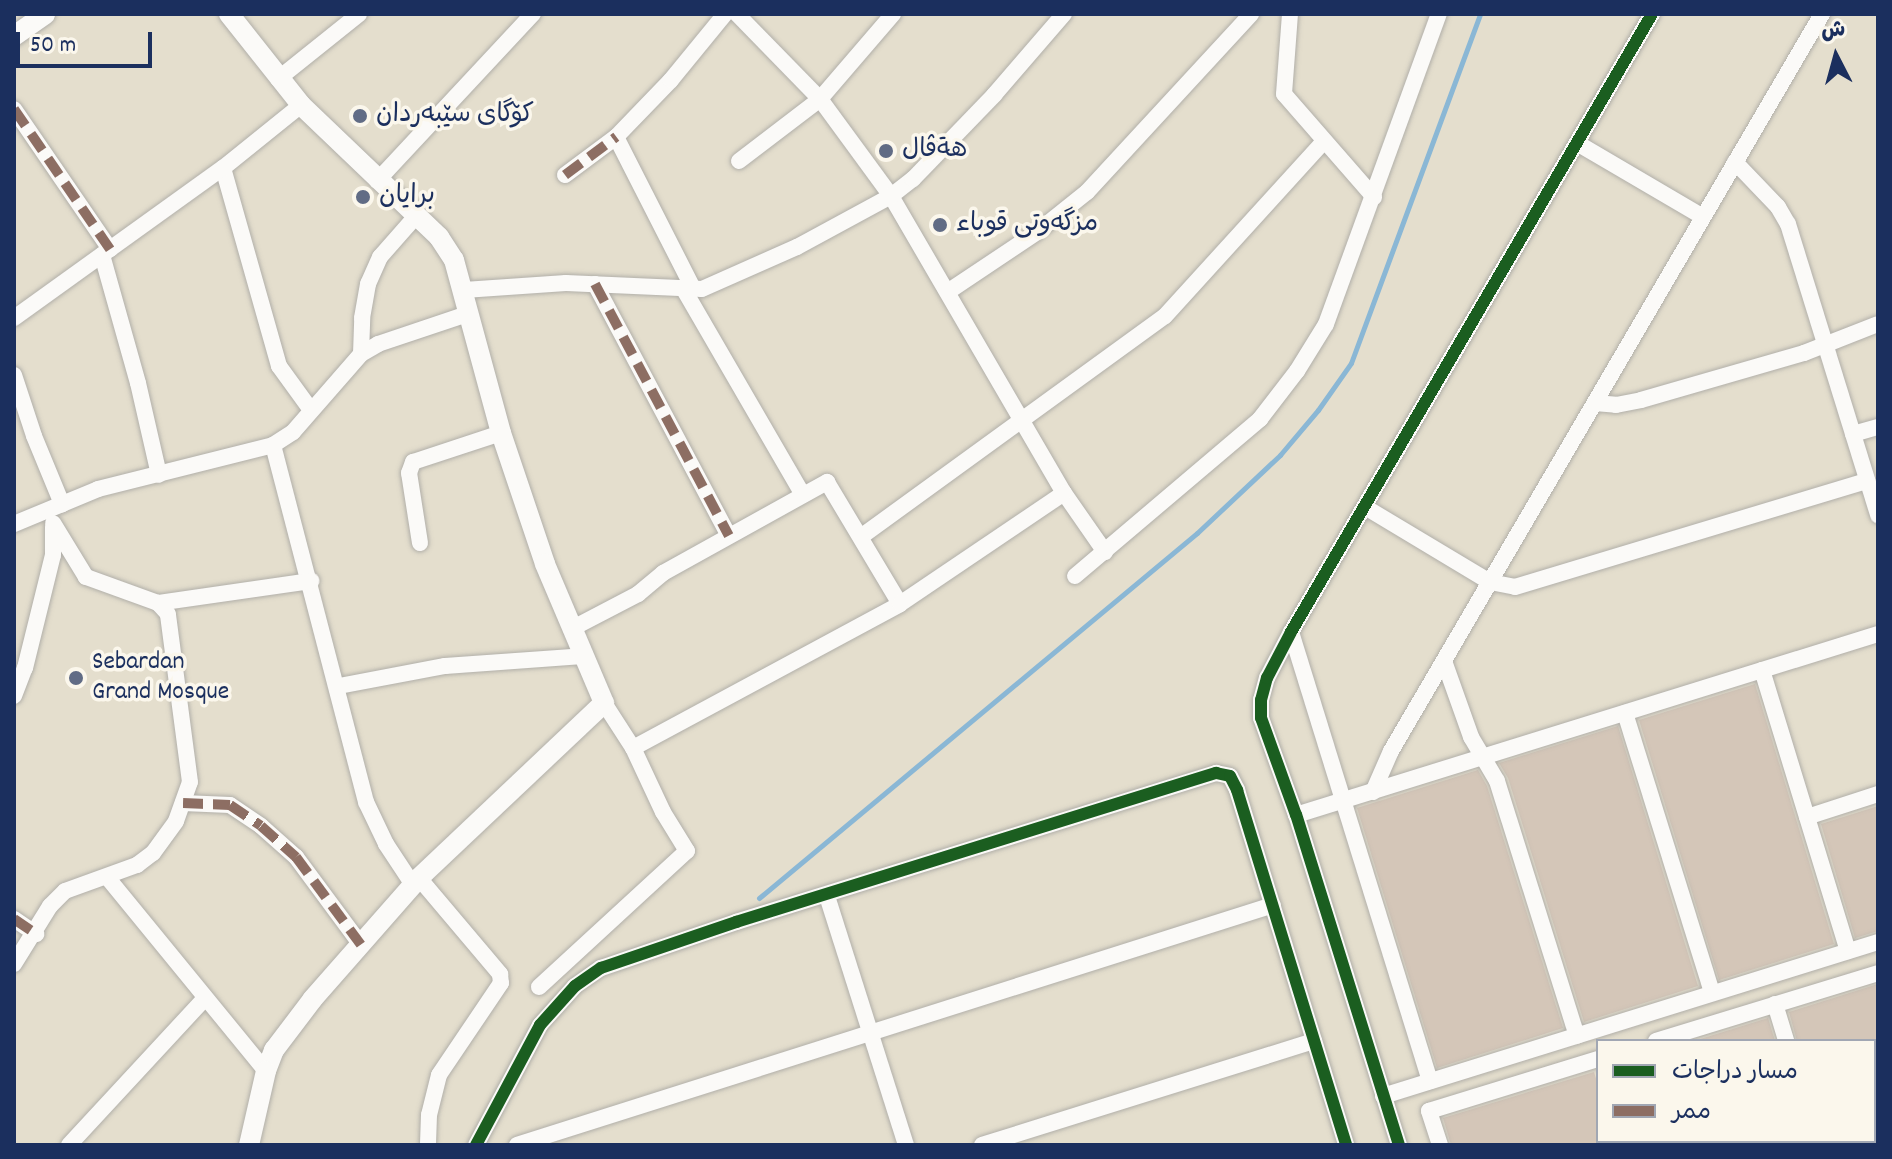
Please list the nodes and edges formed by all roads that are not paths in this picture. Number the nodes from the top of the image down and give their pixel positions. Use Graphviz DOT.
graph roads {
  1 [pos="45,14"];
  2 [pos="229,14"];
  3 [pos="359,14"];
  4 [pos="533,14"];
  5 [pos="725,14"];
  6 [pos="737,14"];
  7 [pos="893,14"];
  8 [pos="1064,14"];
  9 [pos="1251,14"];
  10 [pos="1290,14"];
  11 [pos="1439,14"];
  12 [pos="1652,14"];
  13 [pos="1822,14"];
  14 [pos="14,36"];
  15 [pos="278,79"];
  16 [pos="820,99"];
  17 [pos="301,105"];
  18 [pos="14,109"];
  19 [pos="616,137"];
  20 [pos="1324,141"];
  21 [pos="1577,143"];
  22 [pos="739,161"];
  23 [pos="1735,162"];
  24 [pos="223,168"];
  25 [pos="565,175"];
  26 [pos="377,181"];
  27 [pos="891,196"];
  28 [pos="1374,197"];
  29 [pos="416,216"];
  30 [pos="1703,217"];
  31 [pos="106,252"];
  32 [pos="595,284"];
  33 [pos="688,288"];
  34 [pos="464,290"];
  35 [pos="949,291"];
  36 [pos="470,313"];
  37 [pos="14,318"];
  38 [pos="1878,324"];
  39 [pos="1825,344"];
  40 [pos="361,354"];
  41 [pos="14,375"];
  42 [pos="1595,403"];
  43 [pos="311,410"];
  44 [pos="1023,423"];
  45 [pos="1878,427"];
  46 [pos="501,433"];
  47 [pos="1853,434"];
  48 [pos="273,445"];
  49 [pos="159,475"];
  50 [pos="1867,481"];
  51 [pos="1064,493"];
  52 [pos="803,495"];
  53 [pos="1365,507"];
  54 [pos="55,512"];
  55 [pos="1878,515"];
  56 [pos="14,524"];
  57 [pos="729,536"];
  58 [pos="862,536"];
  59 [pos="420,543"];
  60 [pos="1105,552"];
  61 [pos="1075,576"];
  62 [pos="311,581"];
  63 [pos="1490,582"];
  64 [pos="158,603"];
  65 [pos="900,604"];
  66 [pos="571,629"];
  67 [pos="1291,632"];
  68 [pos="1878,634"];
  69 [pos="583,656"];
  70 [pos="1444,661"];
  71 [pos="1762,670"];
  72 [pos="339,686"];
  73 [pos="14,696"];
  74 [pos="604,703"];
  75 [pos="1625,713"];
  76 [pos="633,748"];
  77 [pos="1483,758"];
  78 [pos="1373,792"];
  79 [pos="1878,794"];
  80 [pos="1343,801"];
  81 [pos="183,803"];
  82 [pos="1296,815"];
  83 [pos="1807,817"];
  84 [pos="107,877"];
  85 [pos="416,881"];
  86 [pos="827,896"];
  87 [pos="1273,905"];
  88 [pos="14,919"];
  89 [pos="36,934"];
  90 [pos="1878,942"];
  91 [pos="361,945"];
  92 [pos="1848,951"];
  93 [pos="14,964"];
  94 [pos="1878,973"];
  95 [pos="539,987"];
  96 [pos="1712,993"];
  97 [pos="205,998"];
  98 [pos="1775,1004"];
  99 [pos="871,1035"];
  100 [pos="1577,1036"];
  101 [pos="1662,1039"];
  102 [pos="1785,1039"];
  103 [pos="1314,1041"];
  104 [pos="1596,1062"];
  105 [pos="266,1071"];
  106 [pos="1430,1081"];
  107 [pos="1383,1096"];
  108 [pos="1018,1140"];
  109 [pos="69,1145"];
  110 [pos="249,1145"];
  111 [pos="428,1145"];
  112 [pos="476,1145"];
  113 [pos="517,1145"];
  114 [pos="906,1145"];
  115 [pos="982,1145"];
  116 [pos="1346,1145"];
  117 [pos="1399,1145"];
  118 [pos="1440,1145"];
  1 -- 14 [label="street"];
  2 -- 15 [label="street"];
  3 -- 15 [label="street"];
  4 -- 26 [label="street"];
  5 -- 19 [label="street"];
  6 -- 16 [label="street"];
  7 -- 16 [label="street"];
  8 -- 27 [label="street"];
  9 -- 35 [label="street"];
  10 -- 20 [label="street"];
  11 -- 28 [label="street"];
  12 -- 21 [label="street"];
  13 -- 23 [label="street"];
  15 -- 17 [label="street"];
  16 -- 22 [label="street"];
  16 -- 27 [label="street"];
  17 -- 24 [label="street"];
  17 -- 26 [label="street"];
  18 -- 31 [label="street"];
  19 -- 25 [label="street"];
  19 -- 33 [label="street"];
  20 -- 28 [label="street"];
  20 -- 44 [label="street"];
  21 -- 30 [label="street"];
  21 -- 53 [label="street"];
  23 -- 30 [label="street"];
  23 -- 39 [label="street"];
  24 -- 31 [label="street"];
  24 -- 43 [label="street"];
  26 -- 29 [label="street"];
  27 -- 33 [label="street"];
  27 -- 35 [label="street"];
  28 -- 60 [label="street"];
  29 -- 34 [label="street"];
  29 -- 40 [label="street"];
  30 -- 42 [label="street"];
  31 -- 37 [label="street"];
  31 -- 49 [label="street"];
  32 -- 33 [label="street"];
  32 -- 34 [label="street"];
  32 -- 57 [label="street"];
  33 -- 52 [label="street"];
  34 -- 36 [label="street"];
  35 -- 44 [label="street"];
  36 -- 40 [label="street"];
  36 -- 46 [label="street"];
  38 -- 39 [label="street"];
  39 -- 42 [label="street"];
  39 -- 47 [label="street"];
  40 -- 43 [label="street"];
  41 -- 54 [label="street"];
  42 -- 63 [label="street"];
  43 -- 48 [label="street"];
  44 -- 51 [label="street"];
  44 -- 58 [label="street"];
  45 -- 47 [label="street"];
  46 -- 59 [label="street"];
  46 -- 66 [label="street"];
  47 -- 50 [label="street"];
  48 -- 49 [label="street"];
  48 -- 62 [label="street"];
  49 -- 54 [label="street"];
  50 -- 55 [label="street"];
  50 -- 63 [label="street"];
  51 -- 60 [label="street"];
  51 -- 65 [label="street"];
  52 -- 57 [label="street"];
  52 -- 58 [label="street"];
  53 -- 63 [label="street"];
  53 -- 67 [label="street"];
  54 -- 56 [label="street"];
  54 -- 64 [label="street"];
  54 -- 73 [label="street"];
  57 -- 66 [label="street"];
  58 -- 65 [label="street"];
  60 -- 61 [label="street"];
  62 -- 64 [label="street"];
  62 -- 72 [label="street"];
  63 -- 70 [label="street"];
  64 -- 81 [label="street"];
  65 -- 76 [label="street"];
  66 -- 69 [label="street"];
  67 -- 80 [label="street"];
  67 -- 82 [label="street"];
  68 -- 71 [label="street"];
  69 -- 72 [label="street"];
  69 -- 74 [label="street"];
  70 -- 77 [label="street"];
  70 -- 78 [label="street"];
  71 -- 75 [label="street"];
  71 -- 83 [label="street"];
  72 -- 85 [label="street"];
  74 -- 76 [label="street"];
  74 -- 85 [label="street"];
  75 -- 77 [label="street"];
  75 -- 96 [label="street"];
  76 -- 95 [label="street"];
  77 -- 78 [label="street"];
  77 -- 100 [label="street"];
  78 -- 80 [label="street"];
  79 -- 83 [label="street"];
  80 -- 82 [label="street"];
  80 -- 106 [label="street"];
  81 -- 84 [label="street"];
  81 -- 91 [label="street"];
  82 -- 107 [label="street"];
  83 -- 92 [label="street"];
  84 -- 89 [label="street"];
  84 -- 97 [label="street"];
  85 -- 91 [label="street"];
  85 -- 111 [label="street"];
  86 -- 87 [label="street"];
  86 -- 99 [label="street"];
  86 -- 112 [label="street"];
  87 -- 99 [label="street"];
  87 -- 103 [label="street"];
  88 -- 89 [label="street"];
  89 -- 93 [label="street"];
  90 -- 92 [label="street"];
  91 -- 105 [label="street"];
  92 -- 96 [label="street"];
  94 -- 98 [label="street"];
  96 -- 100 [label="street"];
  97 -- 105 [label="street"];
  97 -- 109 [label="street"];
  98 -- 101 [label="street"];
  98 -- 102 [label="street"];
  99 -- 113 [label="street"];
  99 -- 114 [label="street"];
  100 -- 106 [label="street"];
  103 -- 108 [label="street"];
  103 -- 116 [label="street"];
  104 -- 118 [label="street"];
  105 -- 110 [label="street"];
  106 -- 107 [label="street"];
  107 -- 117 [label="street"];
  108 -- 115 [label="street"];
}
